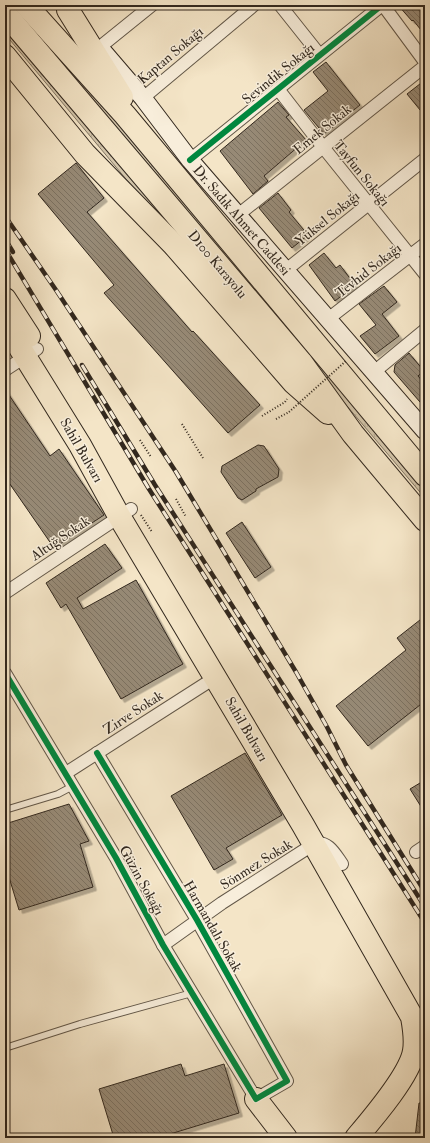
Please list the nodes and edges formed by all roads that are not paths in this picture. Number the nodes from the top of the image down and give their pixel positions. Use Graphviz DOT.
graph roads {
  1 [pos="26,5"];
  2 [pos="152,5"];
  3 [pos="254,5"];
  4 [pos="280,5"];
  5 [pos="383,5"];
  6 [pos="66,7"];
  7 [pos="5,13"];
  8 [pos="100,47"];
  9 [pos="320,54"];
  10 [pos="5,56"];
  11 [pos="425,62"];
  12 [pos="425,66"];
  13 [pos="278,89"];
  14 [pos="143,98"];
  15 [pos="323,148"];
  16 [pos="425,159"];
  17 [pos="190,160"];
  18 [pos="196,200"];
  19 [pos="368,204"];
  20 [pos="238,215"];
  21 [pos="425,244"];
  22 [pos="410,256"];
  23 [pos="286,270"];
  24 [pos="425,274"];
  25 [pos="5,299"];
  26 [pos="328,319"];
  27 [pos="5,324"];
  28 [pos="425,330"];
  29 [pos="31,353"];
  30 [pos="5,370"];
  31 [pos="374,372"];
  32 [pos="364,402"];
  33 [pos="424,428"];
  34 [pos="353,434"];
  35 [pos="425,462"];
  36 [pos="425,474"];
  37 [pos="406,498"];
  38 [pos="129,512"];
  39 [pos="425,520"];
  40 [pos="425,530"];
  41 [pos="5,593"];
  42 [pos="5,673"];
  43 [pos="216,677"];
  44 [pos="97,753"];
  45 [pos="66,773"];
  46 [pos="73,786"];
  47 [pos="5,810"];
  48 [pos="314,844"];
  49 [pos="342,864"];
  50 [pos="197,920"];
  51 [pos="163,945"];
  52 [pos="192,993"];
  53 [pos="425,1011"];
  54 [pos="5,1048"];
  55 [pos="425,1064"];
  56 [pos="256,1100"];
  57 [pos="275,1138"];
  58 [pos="286,1138"];
  59 [pos="356,1138"];
  60 [pos="374,1138"];
  1 -- 18 [label="highway, D100 Karayolu"];
  2 -- 8 [label="street"];
  3 -- 14 [label="street, Kaptan Sokağı"];
  4 -- 9 [label="street"];
  5 -- 9 [label="street, Sevindik Sokağı"];
  5 -- 11 [label="street"];
  6 -- 8 [label="main road, Dr. Sadık Ahmet Caddesi"];
  6 -- 18 [label="highway"];
  7 -- 34 [label="highway, D100 Karayolu"];
  8 -- 14 [label="main road, Dr. Sadık Ahmet Caddesi"];
  9 -- 13 [label="street, Sevindik Sokağı"];
  10 -- 34 [label="highway"];
  12 -- 15 [label="street, Emek Sokak"];
  13 -- 15 [label="street, Tayfun Sokağı"];
  13 -- 17 [label="street, Sevindik Sokağı"];
  14 -- 17 [label="main road, Dr. Sadık Ahmet Caddesi"];
  15 -- 19 [label="street, Tayfun Sokağı"];
  15 -- 20 [label="street, Emek Sokak"];
  16 -- 19 [label="street, Yüksel Sokağı"];
  17 -- 20 [label="main road, Dr. Sadık Ahmet Caddesi"];
  18 -- 32 [label="highway, D100 Karayolu"];
  19 -- 22 [label="street, Tayfun Sokağı"];
  19 -- 23 [label="street, Yüksel Sokağı"];
  20 -- 23 [label="main road, Dr. Sadık Ahmet Caddesi"];
  21 -- 22 [label="street, Tevhid Sokağı"];
  22 -- 24 [label="street, Tayfun Sokağı"];
  22 -- 26 [label="street, Tevhid Sokağı"];
  23 -- 26 [label="main road, Dr. Sadık Ahmet Caddesi"];
  25 -- 29 [label="highway, Sahil Bulvarı"];
  26 -- 31 [label="main road, Dr. Sadık Ahmet Caddesi"];
  27 -- 29 [label="highway, Sahil Bulvarı"];
  28 -- 31 [label="street"];
  29 -- 30 [label="street"];
  29 -- 38 [label="highway, Sahil Bulvarı"];
  31 -- 33 [label="main road, Dr. Sadık Ahmet Caddesi"];
  32 -- 35 [label="highway"];
  32 -- 36 [label="highway, D100 Karayolu"];
  34 -- 37 [label="highway, D100 Karayolu"];
  37 -- 39 [label="highway, D100 Karayolu"];
  37 -- 40 [label="highway"];
  38 -- 41 [label="street, Altuğ Sokak"];
  38 -- 43 [label="highway, Sahil Bulvarı"];
  38 -- 49 [label="highway, Sahil Bulvarı"];
  42 -- 45 [label="street, Güzin Sokağı"];
  43 -- 44 [label="street, Zirve Sokak"];
  43 -- 48 [label="highway, Sahil Bulvarı"];
  44 -- 45 [label="street, Zirve Sokak"];
  44 -- 50 [label="street, Harmandalı Sokak"];
  45 -- 46 [label="street, Güzin Sokağı"];
  46 -- 47 [label="lane"];
  46 -- 51 [label="street, Güzin Sokağı"];
  48 -- 49 [label="street, Sönmez Sokak"];
  48 -- 50 [label="street, Sönmez Sokak"];
  48 -- 59 [label="highway, Sahil Bulvarı"];
  49 -- 53 [label="highway, Sahil Bulvarı"];
  50 -- 51 [label="street, Sönmez Sokak"];
  50 -- 56 [label="street, Harmandalı Sokak"];
  51 -- 52 [label="street, Güzin Sokağı"];
  52 -- 54 [label="lane"];
  52 -- 56 [label="street, Güzin Sokağı"];
  55 -- 60 [label="highway"];
  56 -- 57 [label="highway"];
  56 -- 58 [label="highway"];
}
